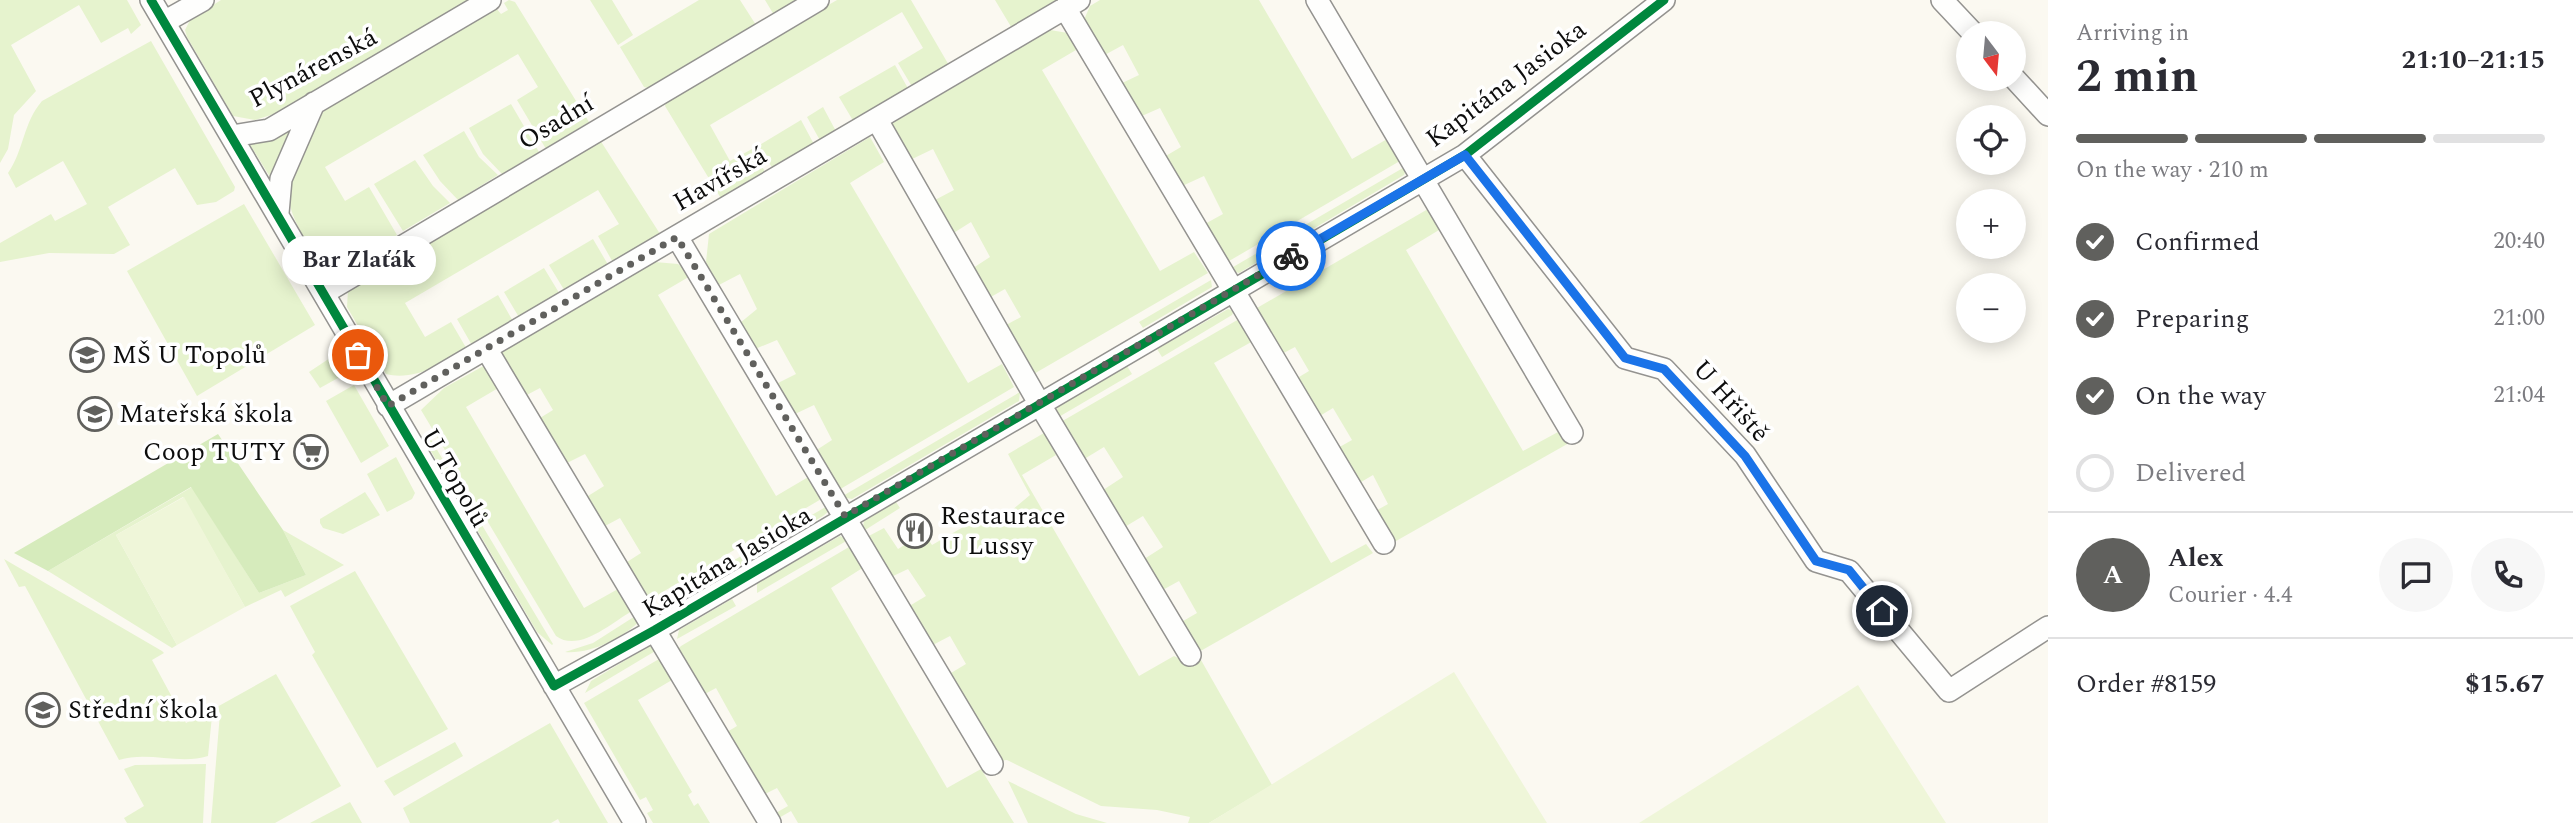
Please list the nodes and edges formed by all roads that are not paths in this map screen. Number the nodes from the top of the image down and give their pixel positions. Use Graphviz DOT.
graph roads {
  1 [pos="151,0"];
  2 [pos="203,0"];
  3 [pos="490,0"];
  4 [pos="818,0"];
  5 [pos="1317,0"];
  6 [pos="1664,0"];
  7 [pos="1942,0"];
  8 [pos="1072,4"];
  9 [pos="1962,21"];
  10 [pos="164,22"];
  11 [pos="2026,91"];
  12 [pos="314,103"];
  13 [pos="2048,115"];
  14 [pos="877,120"];
  15 [pos="232,136"];
  16 [pos="1465,155"];
  17 [pos="1423,178"];
  18 [pos="278,213"];
  19 [pos="677,237"];
  20 [pos="1232,290"];
  21 [pos="324,293"];
  22 [pos="487,350"];
  23 [pos="1039,403"];
  24 [pos="388,406"];
  25 [pos="1572,433"];
  26 [pos="845,516"];
  27 [pos="1384,544"];
  28 [pos="2048,627"];
  29 [pos="655,630"];
  30 [pos="1190,655"];
  31 [pos="554,686"];
  32 [pos="992,764"];
  33 [pos="635,823"];
  34 [pos="770,823"];
  1 -- 10 [label="street, U Topolů"];
  2 -- 10 [label="street"];
  3 -- 12 [label="street, Plynárenská"];
  4 -- 21 [label="street, Osadní"];
  5 -- 17 [label="street"];
  6 -- 16 [label="street, Kapitána Jasioka"];
  7 -- 9 [label="street"];
  8 -- 14 [label="street, Havířská"];
  8 -- 20 [label="street"];
  10 -- 15 [label="street, U Topolů"];
  11 -- 13 [label="street"];
  12 -- 15 [label="street, Plynárenská"];
  12 -- 18 [label="street"];
  14 -- 19 [label="street, Havířská"];
  14 -- 23 [label="street"];
  15 -- 18 [label="street, U Topolů"];
  16 -- 17 [label="street, Kapitána Jasioka"];
  16 -- 28 [label="street, U Hřiště"];
  17 -- 20 [label="street, Kapitána Jasioka"];
  17 -- 25 [label="street"];
  18 -- 21 [label="street, U Topolů"];
  19 -- 22 [label="street, Havířská"];
  19 -- 26 [label="street, Kapitána Jasioka"];
  20 -- 23 [label="street, Kapitána Jasioka"];
  20 -- 27 [label="street"];
  21 -- 24 [label="street, U Topolů"];
  22 -- 24 [label="street, Havířská"];
  22 -- 29 [label="street, Kapitána Jasioka"];
  23 -- 26 [label="street, Kapitána Jasioka"];
  23 -- 30 [label="street"];
  24 -- 31 [label="street, U Topolů"];
  26 -- 29 [label="street, Kapitána Jasioka"];
  26 -- 32 [label="street, Kapitána Jasioka"];
  29 -- 31 [label="street, Kapitána Jasioka"];
  29 -- 34 [label="street, Kapitána Jasioka"];
  31 -- 33 [label="street, U Topolů"];
}
